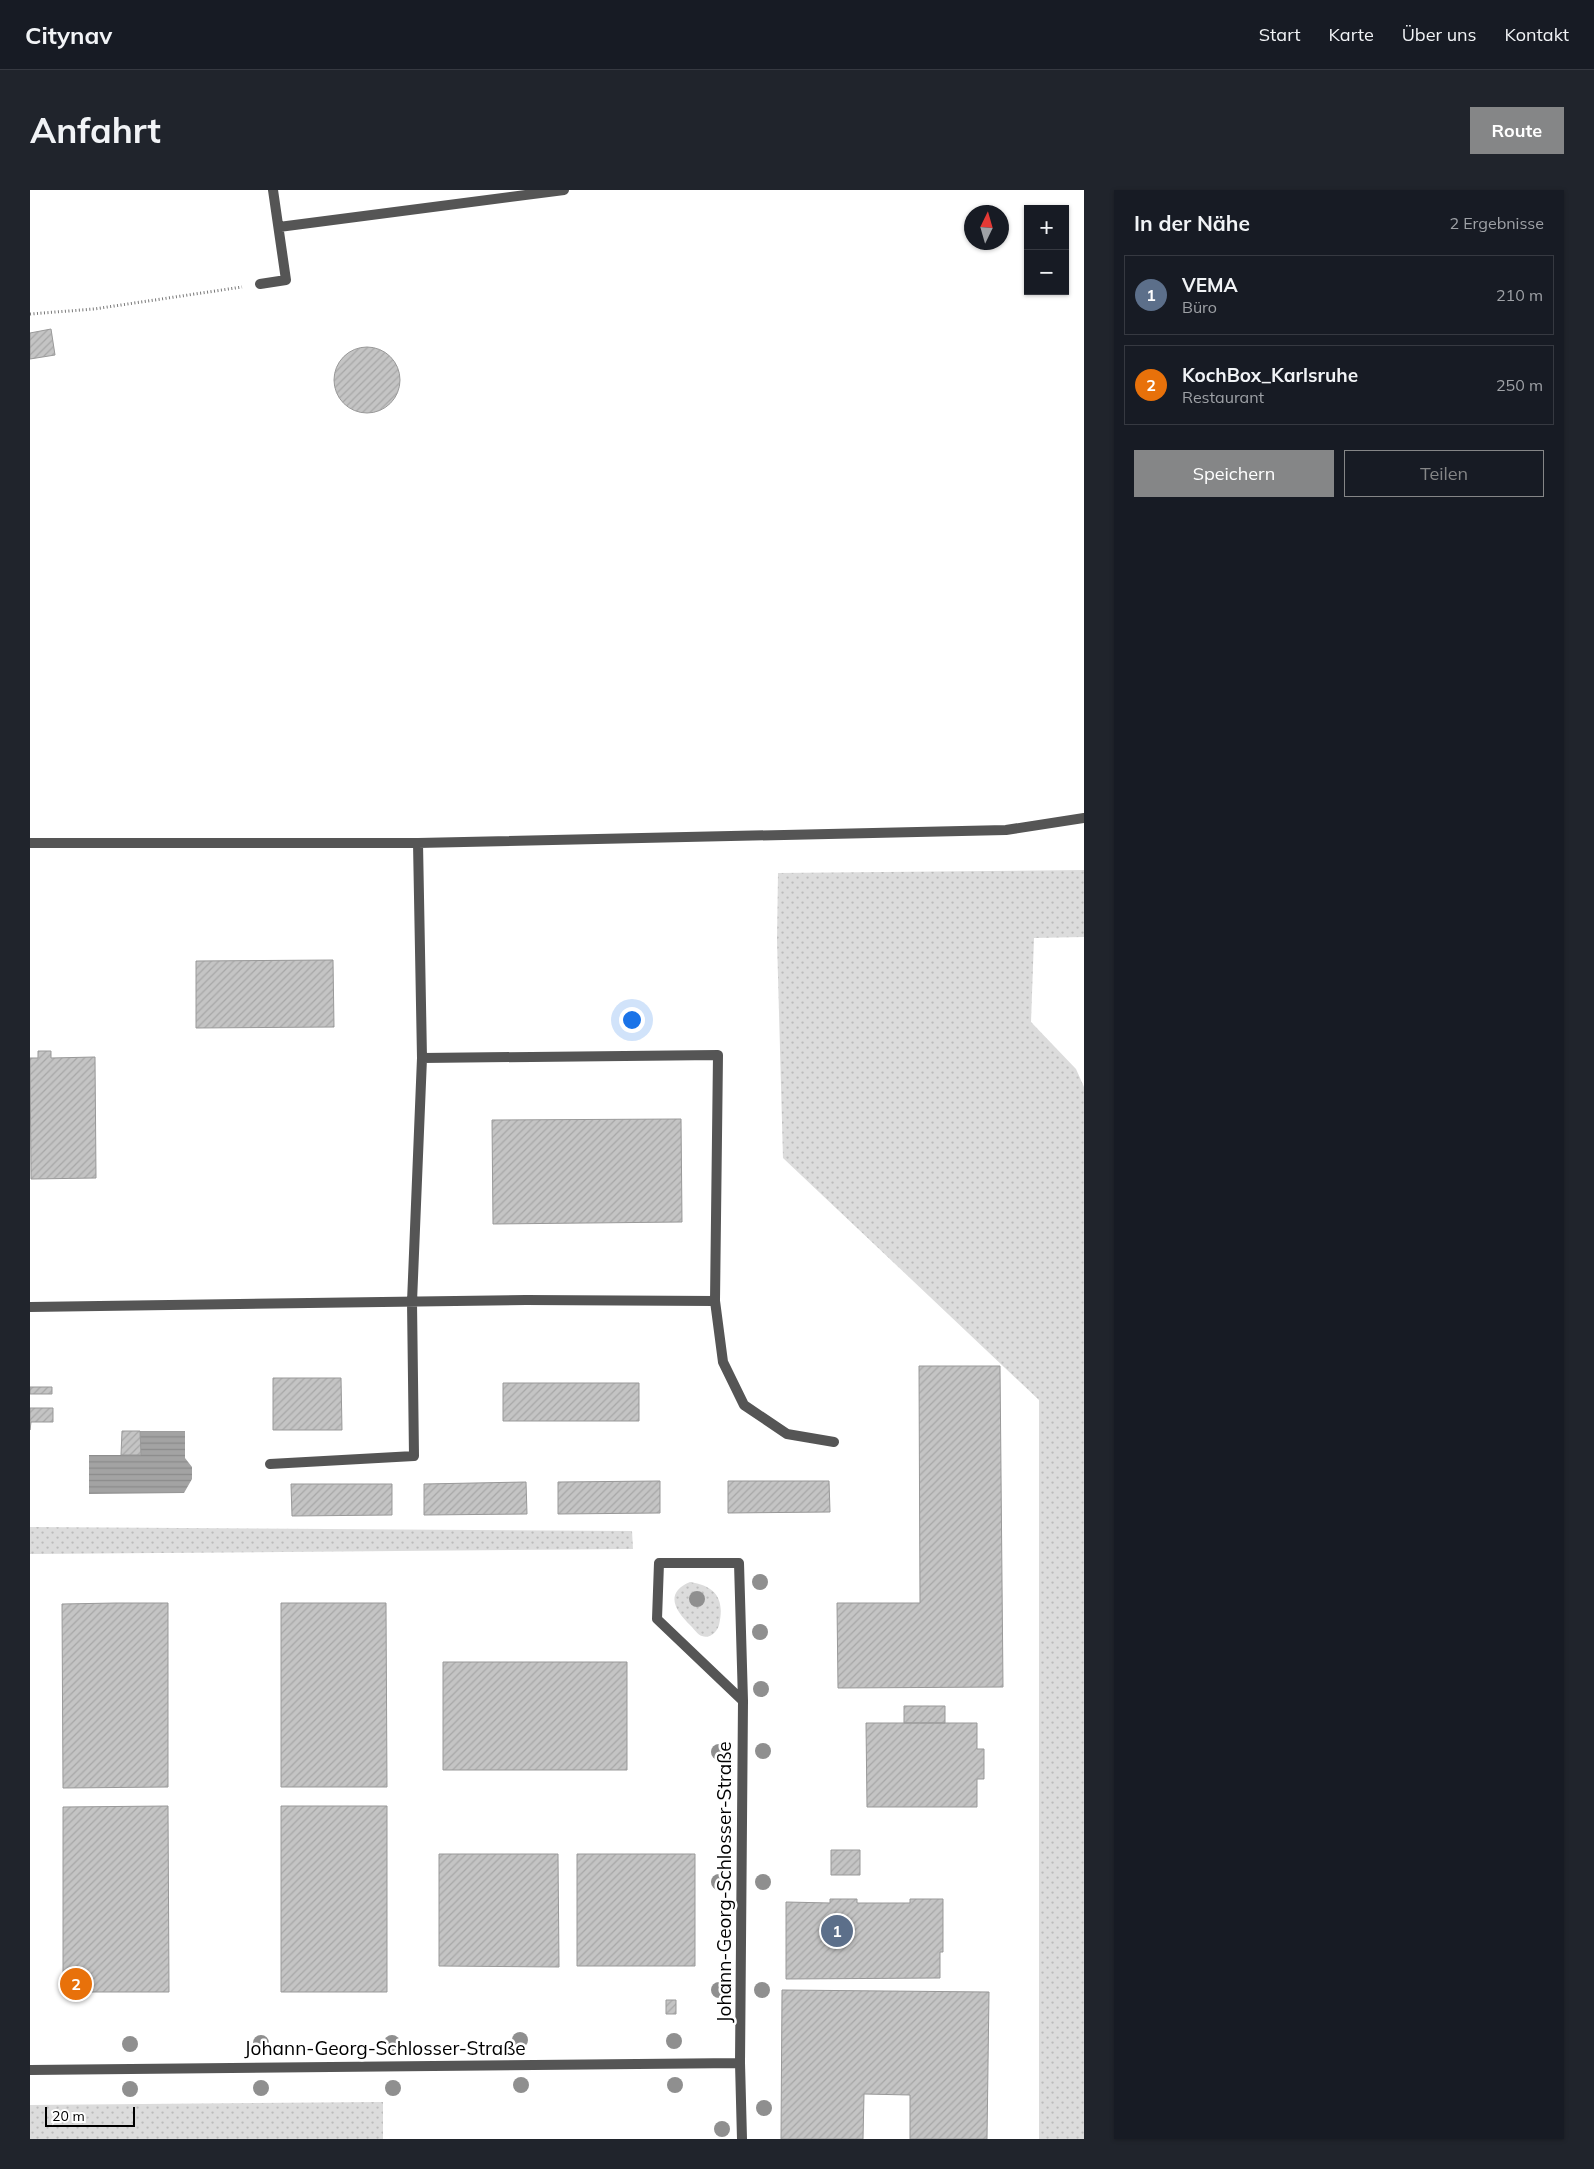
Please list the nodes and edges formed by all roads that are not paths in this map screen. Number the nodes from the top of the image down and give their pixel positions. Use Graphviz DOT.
graph roads {
  1 [pos="273,190"];
  2 [pos="564,190"];
  3 [pos="279,227"];
  4 [pos="260,284"];
  5 [pos="1084,818"];
  6 [pos="418,843"];
  7 [pos="30,844"];
  8 [pos="422,1058"];
  9 [pos="715,1300"];
  10 [pos="412,1302"];
  11 [pos="30,1307"];
  12 [pos="834,1442"];
  13 [pos="270,1464"];
  14 [pos="742,1701"];
  15 [pos="740,2063"];
  16 [pos="30,2070"];
  17 [pos="742,2139"];
  1 -- 3 [label="street"];
  2 -- 3 [label="street"];
  3 -- 4 [label="street"];
  5 -- 6 [label="street"];
  6 -- 7 [label="street"];
  6 -- 8 [label="street"];
  8 -- 9 [label="street"];
  8 -- 10 [label="street"];
  9 -- 10 [label="street"];
  9 -- 12 [label="street"];
  10 -- 11 [label="street"];
  10 -- 13 [label="street"];
  14 -- 14 [label="street, Johann-Georg-Schlosser-Straße"];
  14 -- 15 [label="street, Johann-Georg-Schlosser-Straße"];
  15 -- 16 [label="street, Johann-Georg-Schlosser-Straße"];
  15 -- 17 [label="street, Johann-Georg-Schlosser-Straße"];
}
